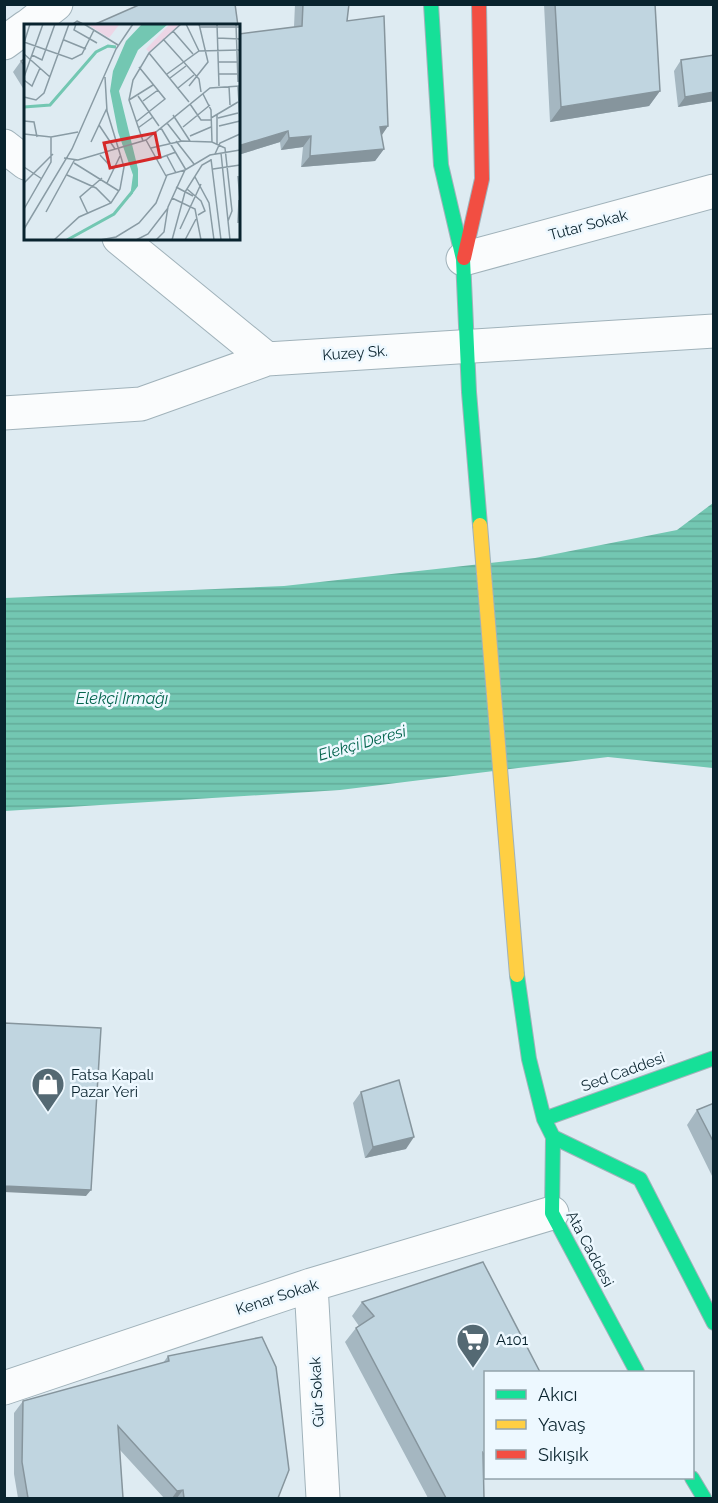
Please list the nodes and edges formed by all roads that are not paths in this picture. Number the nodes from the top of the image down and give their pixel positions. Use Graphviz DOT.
graph roads {
  1 [pos="56,4"];
  2 [pos="431,4"];
  3 [pos="479,4"];
  4 [pos="30,24"];
  5 [pos="481,27"];
  6 [pos="24,28"];
  7 [pos="462,30"];
  8 [pos="4,43"];
  9 [pos="4,146"];
  10 [pos="24,161"];
  11 [pos="714,191"];
  12 [pos="121,240"];
  13 [pos="463,259"];
  14 [pos="714,331"];
  15 [pos="468,346"];
  16 [pos="267,359"];
  17 [pos="4,413"];
  18 [pos="714,1058"];
  19 [pos="544,1119"];
  20 [pos="553,1137"];
  21 [pos="552,1213"];
  22 [pos="310,1286"];
  23 [pos="714,1323"];
  24 [pos="636,1371"];
  25 [pos="4,1388"];
  26 [pos="693,1479"];
  27 [pos="324,1498"];
  28 [pos="704,1498"];
  1 -- 4 [label="street"];
  2 -- 13 [label="main road"];
  3 -- 5 [label="main road"];
  5 -- 7 [label="main road"];
  5 -- 13 [label="main road"];
  6 -- 8 [label="street"];
  9 -- 10 [label="street"];
  11 -- 13 [label="street, Tutar Sokak"];
  12 -- 16 [label="street"];
  13 -- 15 [label="main road"];
  14 -- 15 [label="street, Kuzey Sk."];
  15 -- 16 [label="street, Kuzey Sk."];
  15 -- 19 [label="main road"];
  16 -- 17 [label="street, Kuzey Sk."];
  18 -- 19 [label="main road, Sed Caddesi"];
  19 -- 20 [label="main road"];
  20 -- 21 [label="main road, Ata Caddesi"];
  20 -- 23 [label="main road"];
  21 -- 22 [label="street, Kenar Sokak"];
  21 -- 24 [label="main road, Ata Caddesi"];
  22 -- 25 [label="street, Kenar Sokak"];
  22 -- 27 [label="street, Gür Sokak"];
  26 -- 28 [label="main road"];
}
